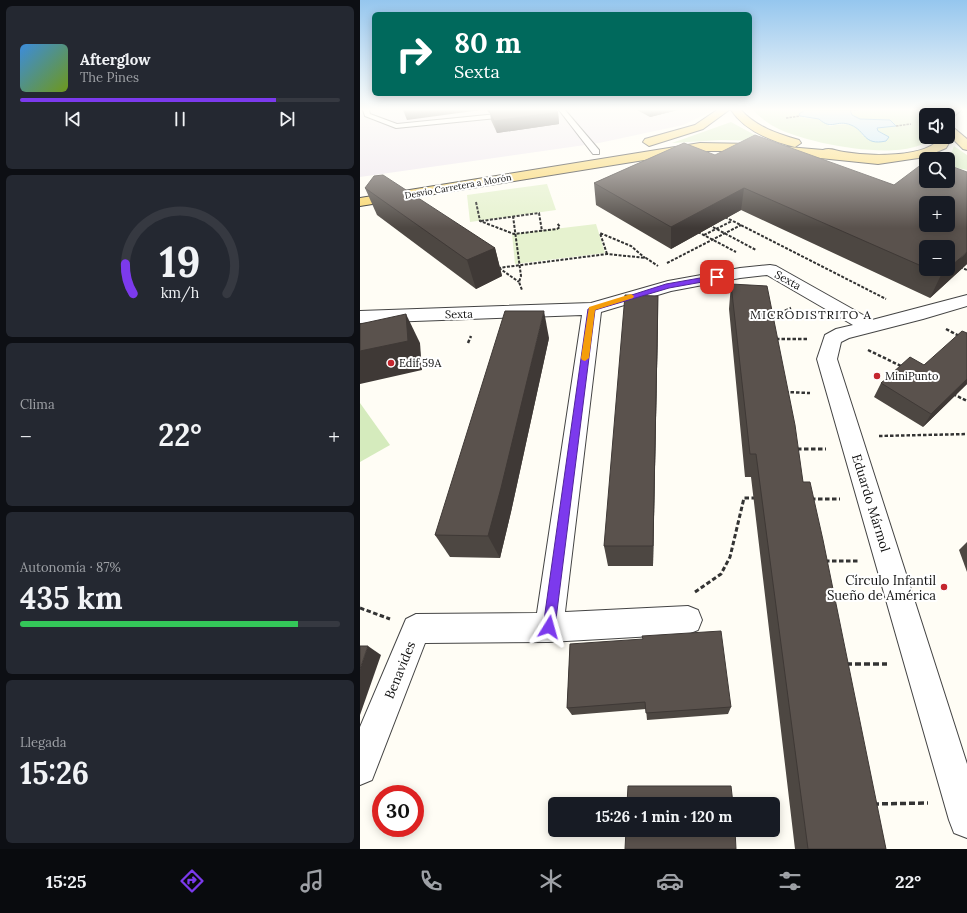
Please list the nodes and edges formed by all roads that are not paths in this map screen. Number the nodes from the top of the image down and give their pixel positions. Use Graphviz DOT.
graph roads {
  1 [pos="594,150"];
  2 [pos="626,150"];
  3 [pos="674,150"];
  4 [pos="784,150"];
  5 [pos="819,150"];
  6 [pos="931,150"];
  7 [pos="841,156"];
  8 [pos="600,157"];
  9 [pos="878,160"];
  10 [pos="919,168"];
  11 [pos="360,192"];
  12 [pos="360,202"];
  13 [pos="967,300"];
  14 [pos="592,309"];
  15 [pos="360,317"];
  16 [pos="869,326"];
  17 [pos="688,620"];
  18 [pos="549,627"];
  19 [pos="360,768"];
  20 [pos="964,812"];
  1 -- 8 [label="lane"];
  2 -- 8 [label="main road, Desvio Carretera a Morón"];
  3 -- 8 [label="main road, Desvio Carretera a Morón"];
  4 -- 7 [label="main road, Desvio Carretera a Morón"];
  5 -- 7 [label="main road"];
  6 -- 9 [label="main road"];
  7 -- 9 [label="main road"];
  8 -- 11 [label="main road, Desvio Carretera a Morón"];
  8 -- 12 [label="main road, Desvio Carretera a Morón"];
  9 -- 10 [label="main road"];
  13 -- 16 [label="street"];
  14 -- 15 [label="street, Sexta"];
  14 -- 16 [label="street, Sexta"];
  14 -- 18 [label="street"];
  16 -- 20 [label="street, Eduardo Mármol"];
  17 -- 18 [label="street, Benavides"];
  18 -- 19 [label="street, Benavides"];
}
